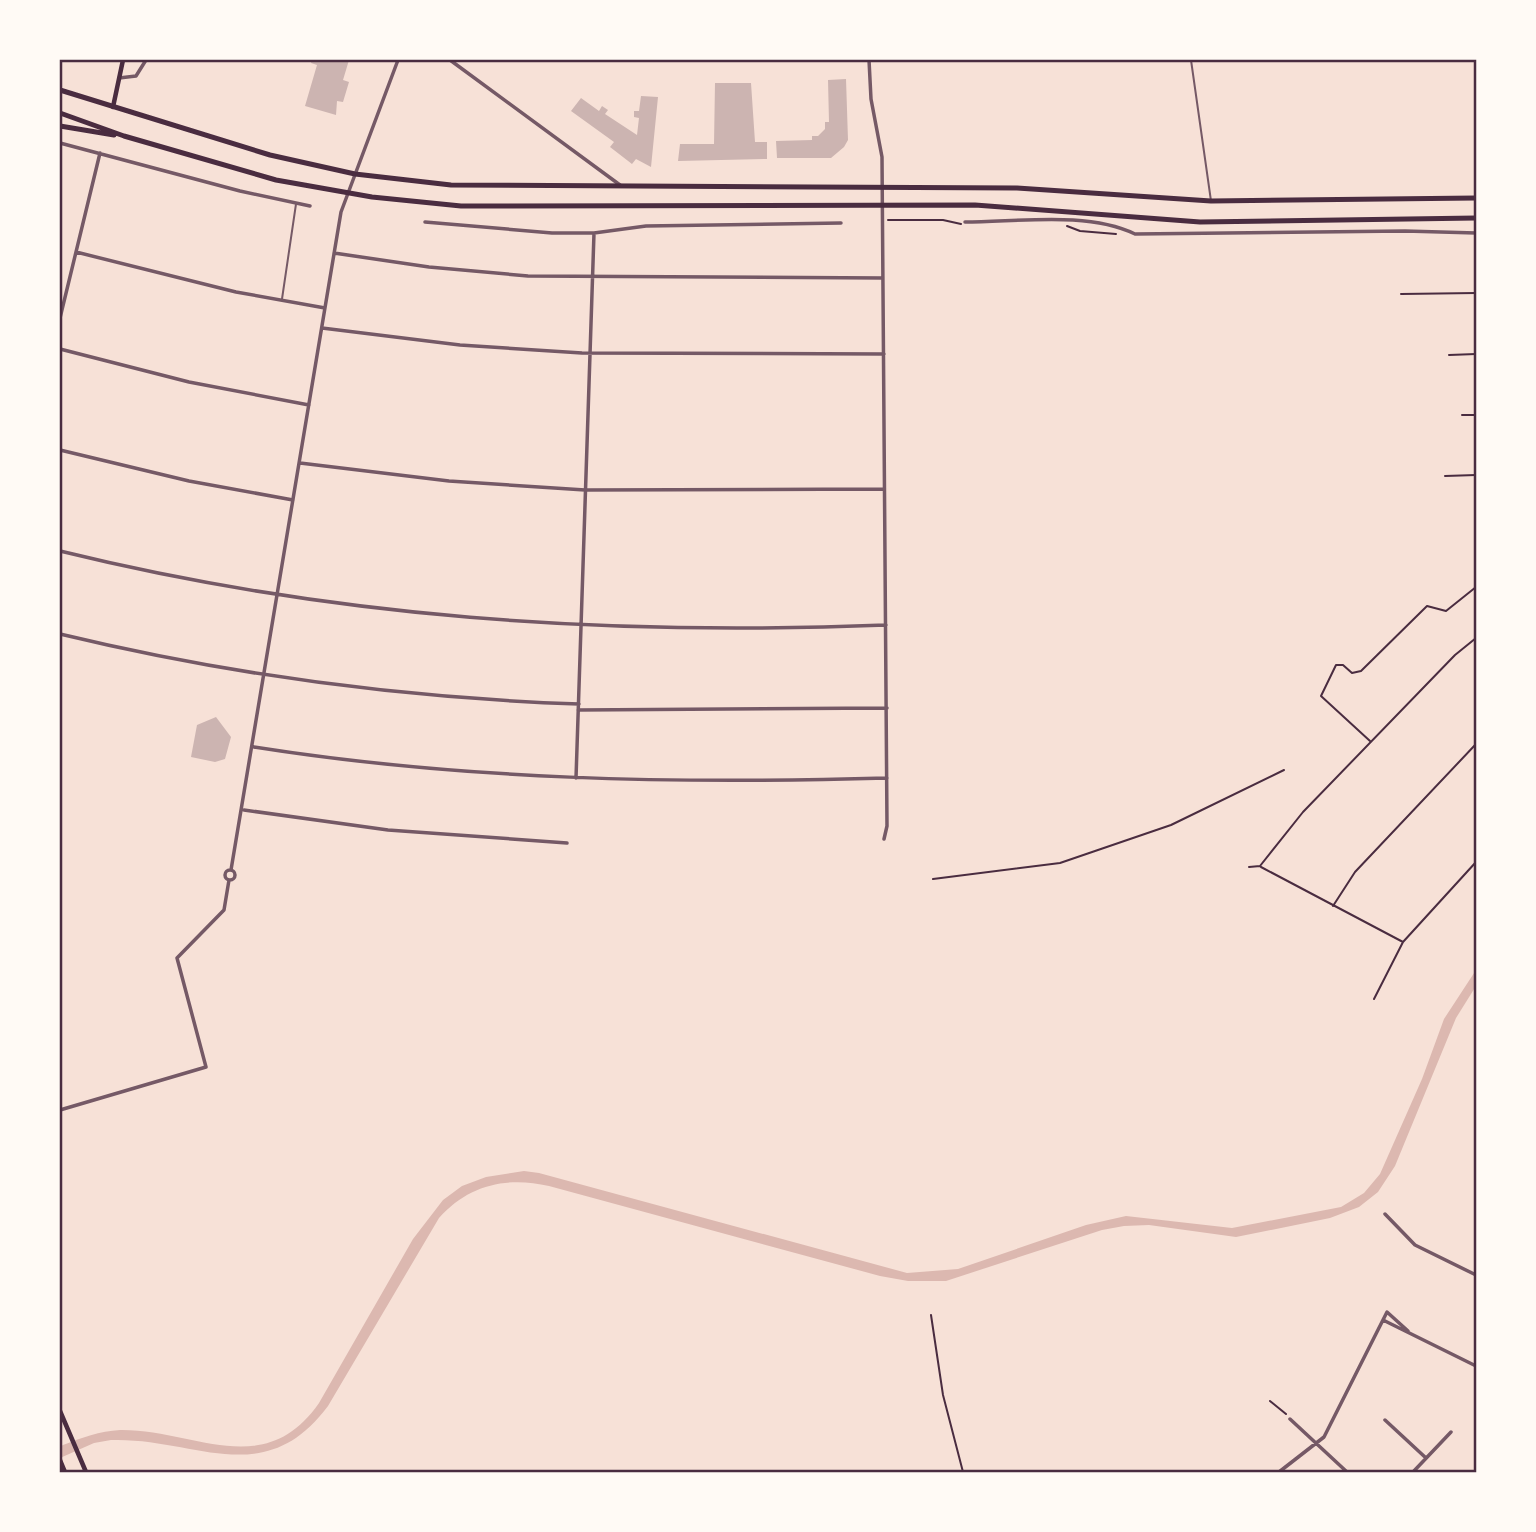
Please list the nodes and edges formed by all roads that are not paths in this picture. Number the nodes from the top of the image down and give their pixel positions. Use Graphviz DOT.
graph roads {
  1 [pos="123,60"];
  2 [pos="146,60"];
  3 [pos="398,60"];
  4 [pos="450,60"];
  5 [pos="869,60"];
  6 [pos="1191,60"];
  7 [pos="119,78"];
  8 [pos="60,90"];
  9 [pos="113,108"];
  10 [pos="60,113"];
  11 [pos="60,126"];
  12 [pos="124,136"];
  13 [pos="60,143"];
  14 [pos="100,152"];
  15 [pos="355,174"];
  16 [pos="882,186"];
  17 [pos="625,187"];
  18 [pos="348,194"];
  19 [pos="1476,198"];
  20 [pos="1210,201"];
  21 [pos="296,203"];
  22 [pos="882,205"];
  23 [pos="310,206"];
  24 [pos="1476,218"];
  25 [pos="425,222"];
  26 [pos="964,222"];
  27 [pos="841,223"];
  28 [pos="594,233"];
  29 [pos="1476,233"];
  30 [pos="76,252"];
  31 [pos="334,253"];
  32 [pos="593,278"];
  33 [pos="883,278"];
  34 [pos="282,300"];
  35 [pos="325,308"];
  36 [pos="60,318"];
  37 [pos="322,328"];
  38 [pos="60,349"];
  39 [pos="591,354"];
  40 [pos="884,354"];
  41 [pos="309,405"];
  42 [pos="60,450"];
  43 [pos="300,463"];
  44 [pos="885,489"];
  45 [pos="585,490"];
  46 [pos="294,500"];
  47 [pos="60,551"];
  48 [pos="278,597"];
  49 [pos="886,625"];
  50 [pos="581,626"];
  51 [pos="60,634"];
  52 [pos="265,675"];
  53 [pos="579,704"];
  54 [pos="887,708"];
  55 [pos="578,710"];
  56 [pos="254,747"];
  57 [pos="576,778"];
  58 [pos="887,778"];
  59 [pos="244,810"];
  60 [pos="884,839"];
  61 [pos="567,843"];
  62 [pos="60,1110"];
  63 [pos="1385,1214"];
  64 [pos="1476,1275"];
  65 [pos="1383,1320"];
  66 [pos="1408,1331"];
  67 [pos="1476,1366"];
  68 [pos="60,1411"];
  69 [pos="1290,1419"];
  70 [pos="1385,1420"];
  71 [pos="1451,1432"];
  72 [pos="1316,1443"];
  73 [pos="1426,1458"];
  74 [pos="60,1461"];
  75 [pos="64,1472"];
  76 [pos="86,1472"];
  77 [pos="1279,1472"];
  78 [pos="1347,1472"];
  79 [pos="1413,1472"];
  1 -- 7 [label="main road"];
  2 -- 7 [label="street"];
  3 -- 15 [label="street"];
  4 -- 17 [label="street"];
  5 -- 16 [label="street"];
  6 -- 20 [label="lane"];
  7 -- 9 [label="main road"];
  8 -- 9 [label="main road"];
  9 -- 15 [label="main road"];
  10 -- 12 [label="main road"];
  11 -- 12 [label="main road"];
  12 -- 18 [label="main road"];
  13 -- 14 [label="street"];
  14 -- 21 [label="street"];
  14 -- 30 [label="street"];
  15 -- 17 [label="main road"];
  15 -- 18 [label="street"];
  16 -- 17 [label="main road"];
  16 -- 20 [label="main road"];
  16 -- 22 [label="street"];
  18 -- 22 [label="main road"];
  18 -- 31 [label="street"];
  19 -- 20 [label="main road"];
  21 -- 23 [label="street"];
  21 -- 34 [label="lane"];
  22 -- 24 [label="main road"];
  22 -- 33 [label="street"];
  25 -- 28 [label="street"];
  26 -- 29 [label="street"];
  27 -- 28 [label="street"];
  28 -- 32 [label="street"];
  30 -- 34 [label="street"];
  30 -- 36 [label="street"];
  31 -- 32 [label="street"];
  31 -- 35 [label="street"];
  32 -- 33 [label="street"];
  32 -- 39 [label="street"];
  33 -- 40 [label="street"];
  34 -- 35 [label="street"];
  35 -- 37 [label="street"];
  37 -- 39 [label="street"];
  37 -- 41 [label="street"];
  38 -- 41 [label="street"];
  39 -- 40 [label="street"];
  39 -- 45 [label="street"];
  40 -- 44 [label="street"];
  41 -- 43 [label="street"];
  42 -- 46 [label="street"];
  43 -- 45 [label="street"];
  43 -- 46 [label="street"];
  44 -- 45 [label="street"];
  44 -- 49 [label="street"];
  45 -- 50 [label="street"];
  46 -- 48 [label="street"];
  47 -- 48 [label="street"];
  48 -- 50 [label="street"];
  48 -- 52 [label="street"];
  49 -- 50 [label="street"];
  49 -- 54 [label="street"];
  50 -- 53 [label="street"];
  51 -- 52 [label="street"];
  52 -- 53 [label="street"];
  52 -- 56 [label="street"];
  53 -- 55 [label="street"];
  54 -- 55 [label="street"];
  54 -- 58 [label="street"];
  55 -- 57 [label="street"];
  56 -- 57 [label="street"];
  56 -- 59 [label="street"];
  57 -- 58 [label="street"];
  58 -- 60 [label="street"];
  59 -- 61 [label="street"];
  59 -- 62 [label="street"];
  63 -- 64 [label="street"];
  65 -- 66 [label="street"];
  65 -- 66 [label="street"];
  65 -- 72 [label="street"];
  66 -- 67 [label="street"];
  68 -- 76 [label="main road"];
  69 -- 72 [label="street"];
  70 -- 73 [label="street"];
  71 -- 73 [label="street"];
  72 -- 77 [label="street"];
  72 -- 78 [label="street"];
  73 -- 79 [label="street"];
  74 -- 75 [label="main road"];
}
